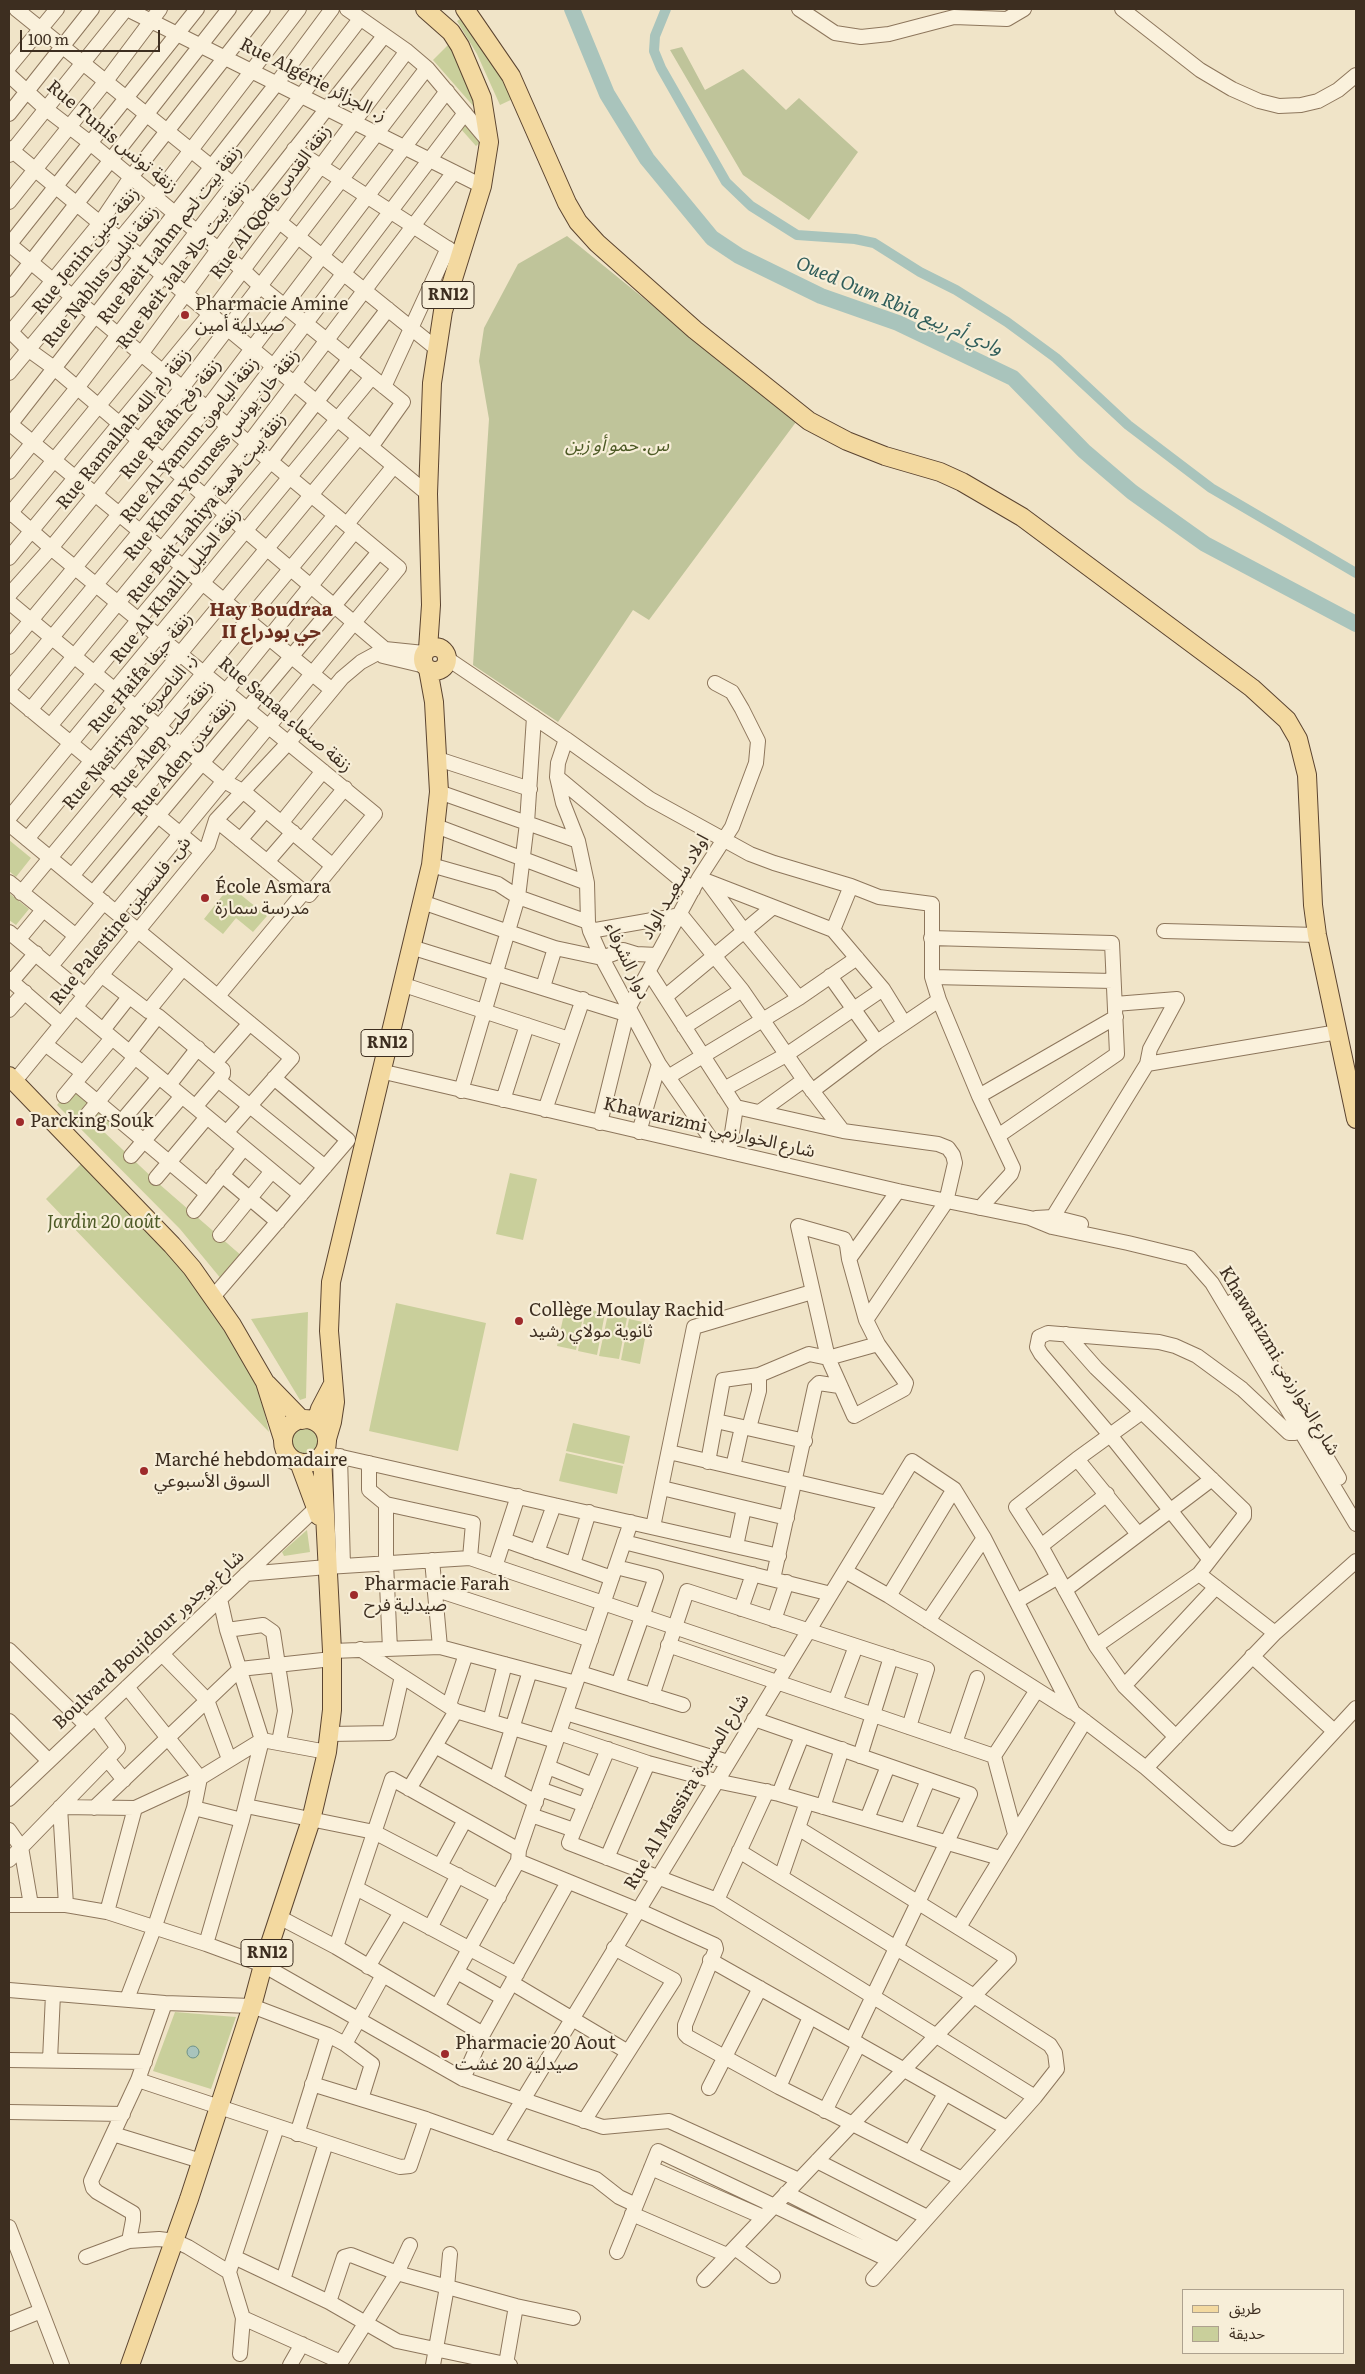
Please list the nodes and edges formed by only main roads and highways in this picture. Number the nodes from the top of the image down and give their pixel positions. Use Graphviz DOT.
graph roads {
  1 [pos="425,9"];
  2 [pos="465,9"];
  3 [pos="12,1079"];
  4 [pos="1356,1119"];
  5 [pos="265,1382"];
  6 [pos="333,1383"];
  7 [pos="309,1421"];
  8 [pos="283,1439"];
  9 [pos="328,1451"];
  10 [pos="299,1462"];
  11 [pos="324,1529"];
  12 [pos="130,2365"];
  1 -- 6 [label="main road, RN12"];
  2 -- 4 [label="main road"];
  3 -- 5 [label="main road"];
  5 -- 7 [label="main road"];
  5 -- 8 [label="main road"];
  6 -- 7 [label="main road"];
  6 -- 9 [label="main road, RN12"];
  7 -- 8 [label="main road"];
  7 -- 9 [label="main road, RN12"];
  8 -- 10 [label="main road, RN12"];
  9 -- 10 [label="main road"];
  9 -- 11 [label="main road, RN12"];
  10 -- 11 [label="main road, RN12"];
  11 -- 12 [label="main road, RN12"];
}
